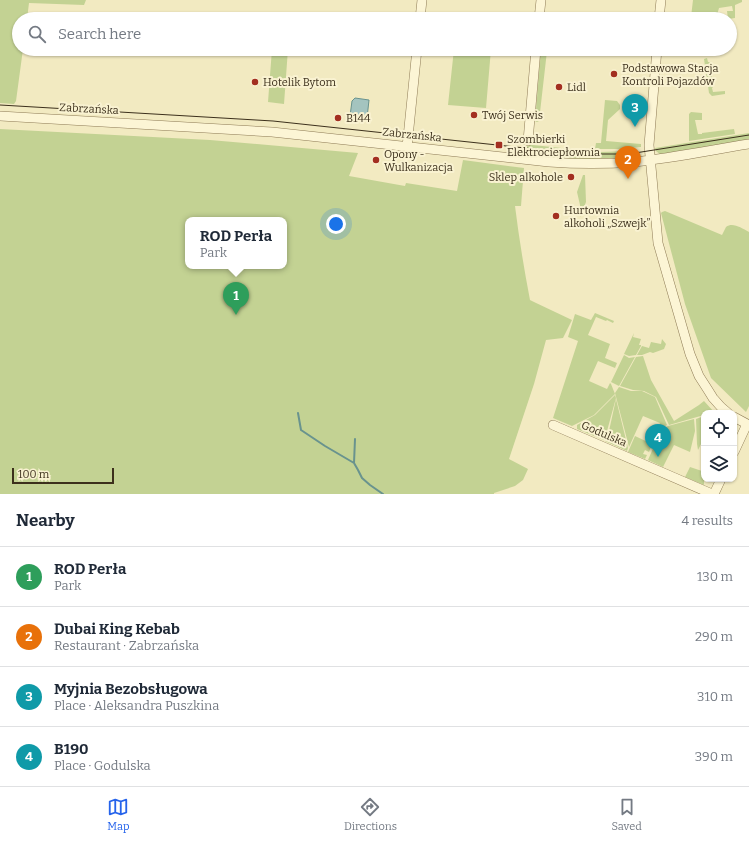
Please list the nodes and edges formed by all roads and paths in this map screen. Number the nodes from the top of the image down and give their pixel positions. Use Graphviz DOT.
graph roads {
  1 [pos="422,0"];
  2 [pos="541,0"];
  3 [pos="661,0"];
  4 [pos="421,12"];
  5 [pos="540,12"];
  6 [pos="660,12"];
  7 [pos="416,56"];
  8 [pos="535,56"];
  9 [pos="656,56"];
  10 [pos="0,116"];
  11 [pos="528,141"];
  12 [pos="749,144"];
  13 [pos="408,147"];
  14 [pos="650,160"];
  15 [pos="725,410"];
  16 [pos="737,419"];
  17 [pos="553,425"];
  18 [pos="748,425"];
  19 [pos="737,446"];
  20 [pos="719,482"];
  21 [pos="713,494"];
  1 -- 4 [label="street"];
  2 -- 5 [label="street"];
  3 -- 6 [label="street"];
  7 -- 13 [label="street"];
  8 -- 11 [label="street"];
  9 -- 14 [label="street"];
  10 -- 13 [label="street, Zabrzańska"];
  12 -- 14 [label="street, Zabrzańska"];
  13 -- 14 [label="street, Zabrzańska"];
  14 -- 15 [label="street"];
  16 -- 18 [label="street"];
  17 -- 21 [label="street, Godulska"];
  18 -- 19 [label="street"];
  20 -- 21 [label="street"];
}
